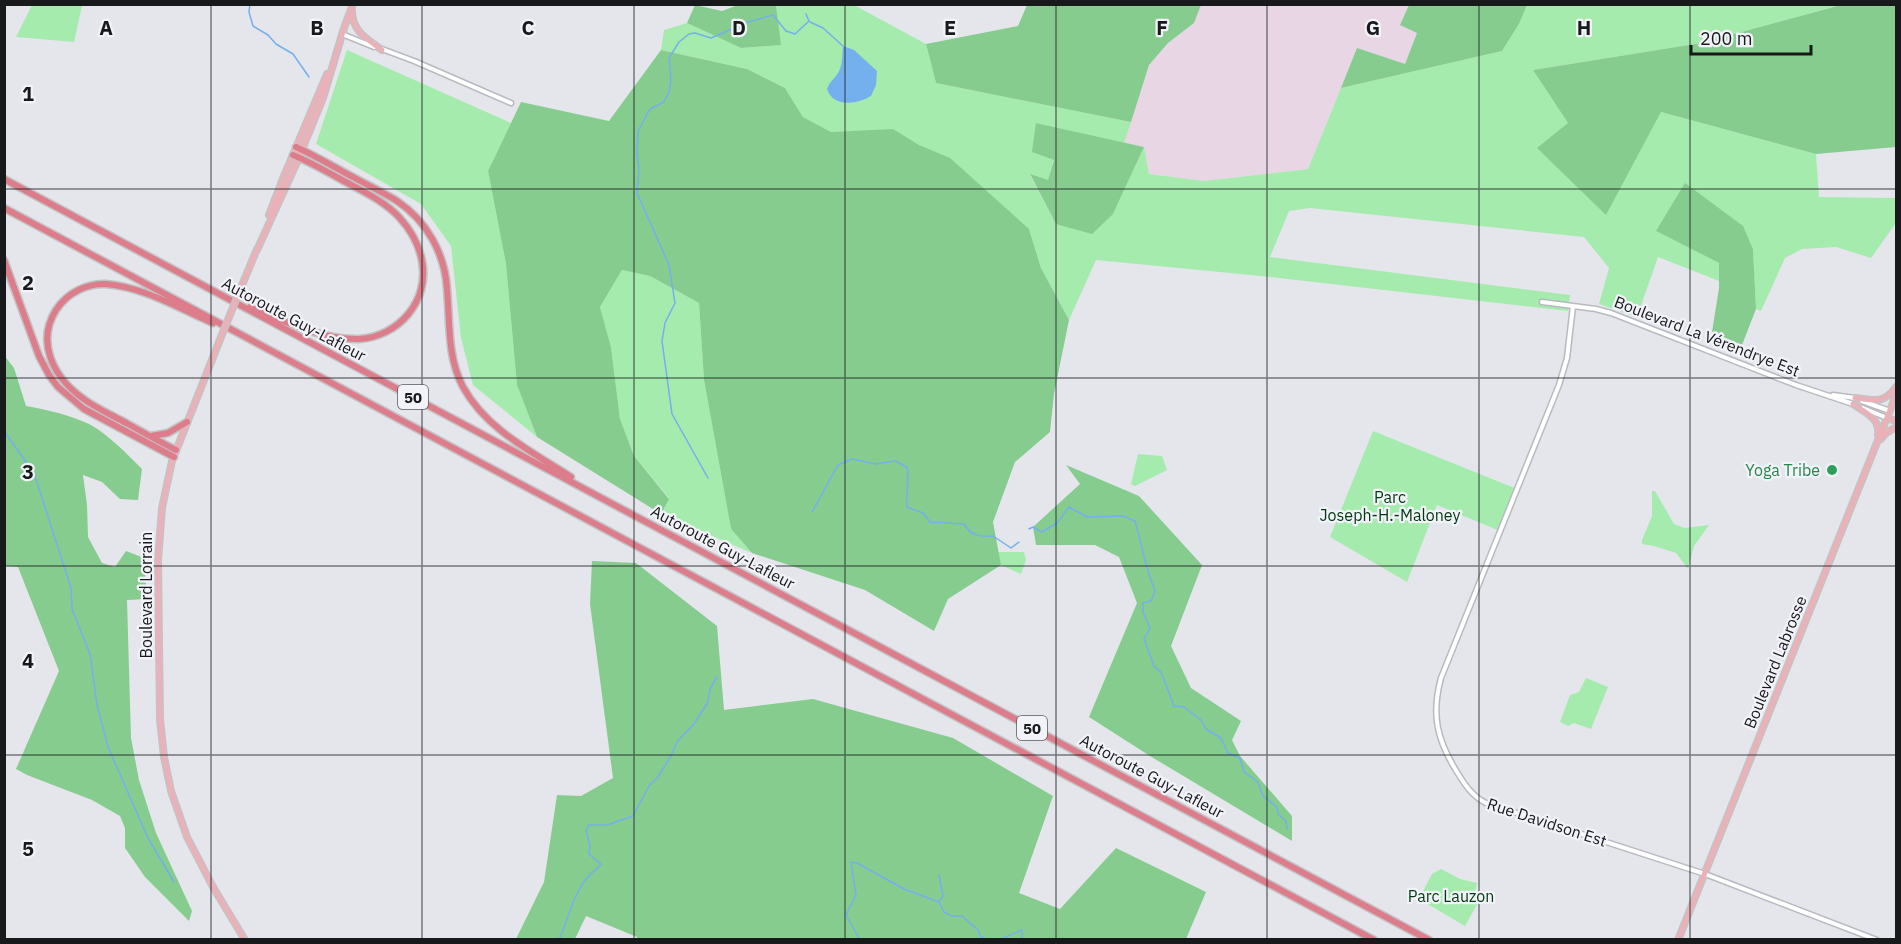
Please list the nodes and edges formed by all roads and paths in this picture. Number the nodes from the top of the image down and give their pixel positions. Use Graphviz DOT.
graph roads {
  1 [pos="352,5"];
  2 [pos="342,34"];
  3 [pos="382,50"];
  4 [pos="511,103"];
  5 [pos="299,148"];
  6 [pos="296,156"];
  7 [pos="4,179"];
  8 [pos="4,208"];
  9 [pos="4,260"];
  10 [pos="219,294"];
  11 [pos="1542,302"];
  12 [pos="1573,306"];
  13 [pos="246,337"];
  14 [pos="1896,387"];
  15 [pos="1896,395"];
  16 [pos="1854,401"];
  17 [pos="1893,412"];
  18 [pos="1887,418"];
  19 [pos="1896,421"];
  20 [pos="187,422"];
  21 [pos="1896,427"];
  22 [pos="150,436"];
  23 [pos="1874,451"];
  24 [pos="175,453"];
  25 [pos="606,501"];
  26 [pos="1704,874"];
  27 [pos="244,939"];
  28 [pos="1374,939"];
  29 [pos="1429,939"];
  30 [pos="1678,939"];
  31 [pos="1877,939"];
  1 -- 2 [label="main road, Boulevard Lorrain"];
  1 -- 3 [label="main road"];
  2 -- 3 [label="street"];
  2 -- 5 [label="main road, Boulevard Lorrain"];
  3 -- 4 [label="street"];
  5 -- 6 [label="main road, Boulevard Lorrain"];
  5 -- 25 [label="highway"];
  6 -- 10 [label="highway"];
  6 -- 20 [label="main road, Boulevard Lorrain, bridge"];
  7 -- 10 [label="highway, Autoroute Guy-Lafleur / 50"];
  8 -- 13 [label="highway, 50"];
  9 -- 24 [label="highway"];
  10 -- 25 [label="highway, Autoroute Guy-Lafleur / 50"];
  11 -- 12 [label="street, Boulevard La Vérendrye Est"];
  12 -- 16 [label="street, Boulevard La Vérendrye Est"];
  12 -- 26 [label="street, Rue Davidson Est"];
  13 -- 22 [label="highway"];
  13 -- 28 [label="highway, 50"];
  14 -- 16 [label="main road"];
  15 -- 17 [label="main road, Boulevard Labrosse"];
  16 -- 17 [label="street, Boulevard La Vérendrye Est"];
  16 -- 18 [label="street, Boulevard La Vérendrye Est"];
  16 -- 23 [label="main road"];
  17 -- 18 [label="main road, Boulevard Labrosse"];
  18 -- 19 [label="main road, Boulevard La Vérendrye Est"];
  18 -- 23 [label="main road, Boulevard Labrosse"];
  20 -- 22 [label="highway"];
  20 -- 24 [label="main road, Boulevard Lorrain"];
  21 -- 23 [label="main road"];
  22 -- 24 [label="highway"];
  23 -- 26 [label="main road, Boulevard Labrosse"];
  24 -- 27 [label="main road, Boulevard Lorrain"];
  25 -- 29 [label="highway, Autoroute Guy-Lafleur / 50"];
  26 -- 30 [label="main road, Boulevard Labrosse"];
  26 -- 31 [label="street, Rue Davidson Est"];
}
